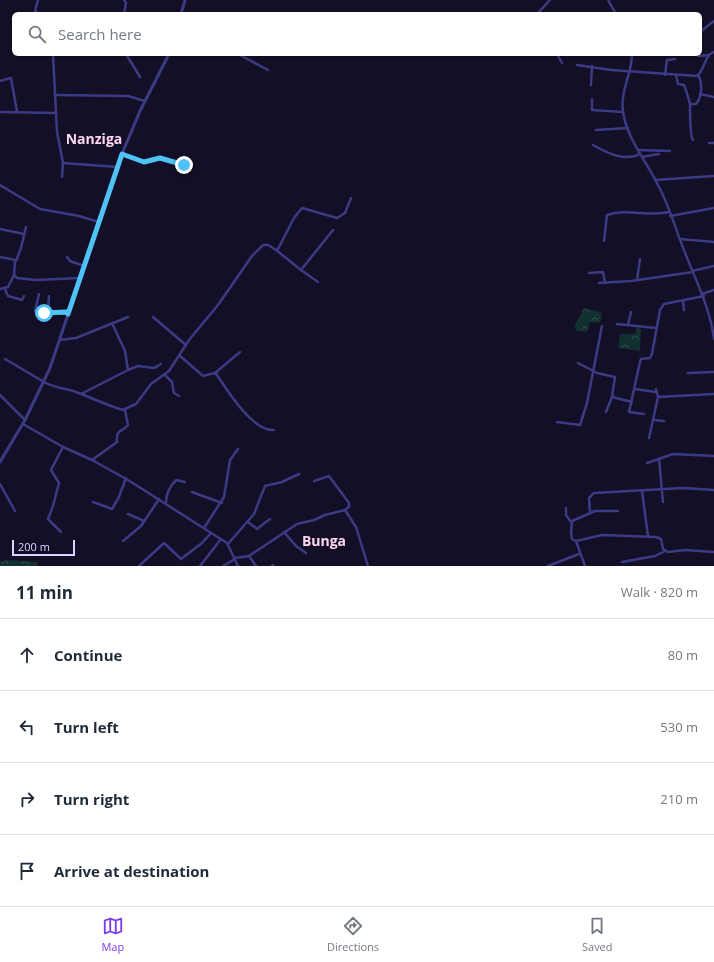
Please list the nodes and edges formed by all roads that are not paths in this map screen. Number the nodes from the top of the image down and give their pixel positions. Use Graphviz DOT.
graph roads {
  1 [pos="38,0"];
  2 [pos="125,0"];
  3 [pos="185,0"];
  4 [pos="550,0"];
  5 [pos="608,0"];
  6 [pos="36,12"];
  7 [pos="124,12"];
  8 [pos="182,12"];
  9 [pos="539,12"];
  10 [pos="615,12"];
  11 [pos="714,21"];
  12 [pos="702,30"];
  13 [pos="714,52"];
  14 [pos="709,55"];
  15 [pos="53,56"];
  16 [pos="127,56"];
  17 [pos="168,56"];
  18 [pos="242,56"];
  19 [pos="558,56"];
  20 [pos="632,56"];
  21 [pos="702,56"];
  22 [pos="675,58"];
  23 [pos="562,62"];
  24 [pos="577,65"];
  25 [pos="592,66"];
  26 [pos="268,70"];
  27 [pos="630,72"];
  28 [pos="665,75"];
  29 [pos="676,75"];
  30 [pos="698,75"];
  31 [pos="140,77"];
  32 [pos="0,81"];
  33 [pos="591,85"];
  34 [pos="700,94"];
  35 [pos="56,95"];
  36 [pos="714,97"];
  37 [pos="592,99"];
  38 [pos="145,101"];
  39 [pos="690,104"];
  40 [pos="0,112"];
  41 [pos="17,112"];
  42 [pos="623,112"];
  43 [pos="56,113"];
  44 [pos="628,128"];
  45 [pos="596,130"];
  46 [pos="693,140"];
  47 [pos="709,143"];
  48 [pos="714,143"];
  49 [pos="593,145"];
  50 [pos="638,150"];
  51 [pos="670,151"];
  52 [pos="122,154"];
  53 [pos="659,154"];
  54 [pos="641,155"];
  55 [pos="63,163"];
  56 [pos="184,165"];
  57 [pos="118,167"];
  58 [pos="714,176"];
  59 [pos="62,177"];
  60 [pos="655,180"];
  61 [pos="0,185"];
  62 [pos="350,198"];
  63 [pos="714,208"];
  64 [pos="669,212"];
  65 [pos="670,216"];
  66 [pos="98,222"];
  67 [pos="26,227"];
  68 [pos="0,229"];
  69 [pos="333,230"];
  70 [pos="24,234"];
  71 [pos="680,239"];
  72 [pos="604,241"];
  73 [pos="714,242"];
  74 [pos="276,250"];
  75 [pos="0,257"];
  76 [pos="67,257"];
  77 [pos="640,260"];
  78 [pos="16,261"];
  79 [pos="84,266"];
  80 [pos="714,266"];
  81 [pos="301,270"];
  82 [pos="692,272"];
  83 [pos="589,273"];
  84 [pos="16,276"];
  85 [pos="80,278"];
  86 [pos="637,280"];
  87 [pos="318,282"];
  88 [pos="605,282"];
  89 [pos="599,283"];
  90 [pos="2,289"];
  91 [pos="714,290"];
  92 [pos="39,294"];
  93 [pos="703,295"];
  94 [pos="24,296"];
  95 [pos="49,296"];
  96 [pos="683,300"];
  97 [pos="684,310"];
  98 [pos="48,312"];
  99 [pos="631,312"];
  100 [pos="68,314"];
  101 [pos="128,317"];
  102 [pos="152,317"];
  103 [pos="713,318"];
  104 [pos="112,323"];
  105 [pos="617,324"];
  106 [pos="628,325"];
  107 [pos="602,326"];
  108 [pos="656,328"];
  109 [pos="714,339"];
  110 [pos="60,340"];
  111 [pos="186,345"];
  112 [pos="240,352"];
  113 [pos="179,355"];
  114 [pos="5,359"];
  115 [pos="578,363"];
  116 [pos="161,364"];
  117 [pos="128,370"];
  118 [pos="592,371"];
  119 [pos="714,372"];
  120 [pos="215,373"];
  121 [pos="688,373"];
  122 [pos="165,375"];
  123 [pos="44,382"];
  124 [pos="635,389"];
  125 [pos="81,394"];
  126 [pos="714,394"];
  127 [pos="0,395"];
  128 [pos="178,396"];
  129 [pos="612,397"];
  130 [pos="658,397"];
  131 [pos="632,402"];
  132 [pos="125,410"];
  133 [pos="606,412"];
  134 [pos="644,414"];
  135 [pos="654,420"];
  136 [pos="664,421"];
  137 [pos="24,422"];
  138 [pos="557,422"];
  139 [pos="274,430"];
  140 [pos="649,438"];
  141 [pos="63,447"];
  142 [pos="238,449"];
  143 [pos="714,456"];
  144 [pos="659,459"];
  145 [pos="92,460"];
  146 [pos="0,462"];
  147 [pos="647,463"];
  148 [pos="299,474"];
  149 [pos="126,478"];
  150 [pos="314,481"];
  151 [pos="185,482"];
  152 [pos="0,484"];
  153 [pos="661,490"];
  154 [pos="714,490"];
  155 [pos="192,492"];
  156 [pos="642,492"];
  157 [pos="159,499"];
  158 [pos="93,502"];
  159 [pos="663,502"];
  160 [pos="166,503"];
  161 [pos="222,503"];
  162 [pos="566,508"];
  163 [pos="345,510"];
  164 [pos="15,511"];
  165 [pos="618,511"];
  166 [pos="590,512"];
  167 [pos="128,514"];
  168 [pos="270,520"];
  169 [pos="144,521"];
  170 [pos="248,522"];
  171 [pos="571,522"];
  172 [pos="204,528"];
  173 [pos="61,532"];
  174 [pos="284,532"];
  175 [pos="211,533"];
  176 [pos="648,536"];
  177 [pos="221,539"];
  178 [pos="123,542"];
  179 [pos="576,542"];
  180 [pos="228,544"];
  181 [pos="665,551"];
  182 [pos="714,552"];
  183 [pos="306,553"];
  184 [pos="579,554"];
  185 [pos="249,556"];
  186 [pos="235,559"];
  187 [pos="622,562"];
  188 [pos="139,566"];
  189 [pos="200,566"];
  190 [pos="223,566"];
  191 [pos="238,566"];
  192 [pos="256,566"];
  193 [pos="368,566"];
  194 [pos="548,566"];
  195 [pos="586,566"];
  1 -- 6 [label="street"];
  2 -- 7 [label="street"];
  3 -- 8 [label="street"];
  4 -- 9 [label="street"];
  5 -- 10 [label="street"];
  11 -- 12 [label="street"];
  13 -- 14 [label="street"];
  14 -- 21 [label="street"];
  14 -- 30 [label="street"];
  15 -- 35 [label="street"];
  16 -- 31 [label="street"];
  17 -- 38 [label="street"];
  18 -- 26 [label="street"];
  19 -- 23 [label="street"];
  20 -- 27 [label="street"];
  22 -- 28 [label="street"];
  24 -- 25 [label="street"];
  25 -- 27 [label="street"];
  25 -- 33 [label="street"];
  27 -- 28 [label="street"];
  27 -- 42 [label="street"];
  28 -- 29 [label="street"];
  29 -- 30 [label="street"];
  29 -- 39 [label="street"];
  30 -- 34 [label="street"];
  32 -- 41 [label="street"];
  34 -- 36 [label="street"];
  34 -- 39 [label="street"];
  35 -- 38 [label="street"];
  35 -- 43 [label="street"];
  37 -- 42 [label="street"];
  38 -- 52 [label="street"];
  39 -- 46 [label="street"];
  40 -- 41 [label="street"];
  41 -- 43 [label="street"];
  42 -- 44 [label="street"];
  43 -- 55 [label="street"];
  44 -- 45 [label="street"];
  44 -- 50 [label="street"];
  47 -- 48 [label="street"];
  49 -- 54 [label="street"];
  50 -- 51 [label="street"];
  50 -- 54 [label="street"];
  52 -- 56 [label="street"];
  52 -- 57 [label="street"];
  53 -- 54 [label="street"];
  54 -- 60 [label="street"];
  55 -- 57 [label="street"];
  55 -- 59 [label="street"];
  57 -- 66 [label="street"];
  58 -- 60 [label="street"];
  60 -- 64 [label="street"];
  61 -- 66 [label="street"];
  62 -- 74 [label="street"];
  63 -- 65 [label="street"];
  64 -- 65 [label="street"];
  64 -- 72 [label="street"];
  65 -- 71 [label="street"];
  66 -- 79 [label="street"];
  67 -- 70 [label="street"];
  68 -- 70 [label="street"];
  69 -- 81 [label="street"];
  70 -- 78 [label="street"];
  71 -- 73 [label="street"];
  71 -- 82 [label="street"];
  74 -- 81 [label="street"];
  74 -- 111 [label="street"];
  75 -- 78 [label="street"];
  76 -- 79 [label="street"];
  77 -- 86 [label="street"];
  78 -- 84 [label="street"];
  79 -- 85 [label="street"];
  80 -- 82 [label="street"];
  81 -- 87 [label="street"];
  82 -- 86 [label="street"];
  82 -- 93 [label="street"];
  83 -- 88 [label="street"];
  84 -- 85 [label="street"];
  84 -- 90 [label="street"];
  85 -- 100 [label="street"];
  86 -- 88 [label="street"];
  88 -- 89 [label="street"];
  90 -- 94 [label="street"];
  91 -- 93 [label="street"];
  92 -- 98 [label="street"];
  93 -- 96 [label="street"];
  93 -- 103 [label="street"];
  95 -- 98 [label="street"];
  96 -- 97 [label="street"];
  96 -- 108 [label="street"];
  98 -- 100 [label="street"];
  99 -- 106 [label="street"];
  100 -- 110 [label="street"];
  101 -- 104 [label="street"];
  102 -- 111 [label="street"];
  103 -- 109 [label="street"];
  104 -- 110 [label="street"];
  104 -- 117 [label="street"];
  105 -- 106 [label="street"];
  106 -- 108 [label="street"];
  107 -- 118 [label="street"];
  108 -- 124 [label="street"];
  110 -- 123 [label="street"];
  111 -- 113 [label="street"];
  112 -- 120 [label="street"];
  113 -- 120 [label="street"];
  113 -- 122 [label="street"];
  114 -- 123 [label="street"];
  115 -- 118 [label="street"];
  116 -- 117 [label="street"];
  117 -- 125 [label="street"];
  118 -- 129 [label="street"];
  118 -- 138 [label="street"];
  119 -- 121 [label="street"];
  120 -- 139 [label="street"];
  122 -- 128 [label="street"];
  122 -- 132 [label="street"];
  123 -- 125 [label="street"];
  123 -- 137 [label="street"];
  124 -- 130 [label="street"];
  124 -- 131 [label="street"];
  125 -- 132 [label="street"];
  126 -- 130 [label="street"];
  127 -- 137 [label="street"];
  129 -- 131 [label="street"];
  129 -- 133 [label="street"];
  130 -- 135 [label="street"];
  131 -- 134 [label="street"];
  132 -- 145 [label="street"];
  135 -- 136 [label="street"];
  135 -- 140 [label="street"];
  137 -- 141 [label="street"];
  137 -- 146 [label="street"];
  141 -- 145 [label="street"];
  141 -- 173 [label="street"];
  142 -- 161 [label="street"];
  143 -- 144 [label="street"];
  144 -- 147 [label="street"];
  144 -- 153 [label="street"];
  145 -- 149 [label="street"];
  148 -- 170 [label="street"];
  149 -- 157 [label="street"];
  149 -- 158 [label="street"];
  150 -- 163 [label="street"];
  151 -- 160 [label="street"];
  152 -- 164 [label="street"];
  153 -- 154 [label="street"];
  153 -- 156 [label="street"];
  153 -- 159 [label="street"];
  155 -- 161 [label="street"];
  156 -- 166 [label="street"];
  156 -- 176 [label="street"];
  157 -- 160 [label="street"];
  157 -- 169 [label="street"];
  160 -- 172 [label="street"];
  161 -- 172 [label="street"];
  162 -- 171 [label="street"];
  163 -- 174 [label="street"];
  163 -- 193 [label="street"];
  165 -- 166 [label="street"];
  166 -- 171 [label="street"];
  167 -- 169 [label="street"];
  168 -- 170 [label="street"];
  169 -- 178 [label="street"];
  170 -- 180 [label="street"];
  171 -- 179 [label="street"];
  172 -- 175 [label="street"];
  174 -- 183 [label="street"];
  174 -- 185 [label="street"];
  175 -- 177 [label="street"];
  175 -- 188 [label="street"];
  176 -- 179 [label="street"];
  176 -- 181 [label="street"];
  177 -- 180 [label="street"];
  177 -- 189 [label="street"];
  179 -- 184 [label="street"];
  180 -- 186 [label="street"];
  181 -- 182 [label="street"];
  181 -- 187 [label="street"];
  184 -- 194 [label="street"];
  184 -- 195 [label="street"];
  185 -- 186 [label="street"];
  185 -- 192 [label="street"];
  186 -- 190 [label="street"];
  186 -- 191 [label="street"];
}
